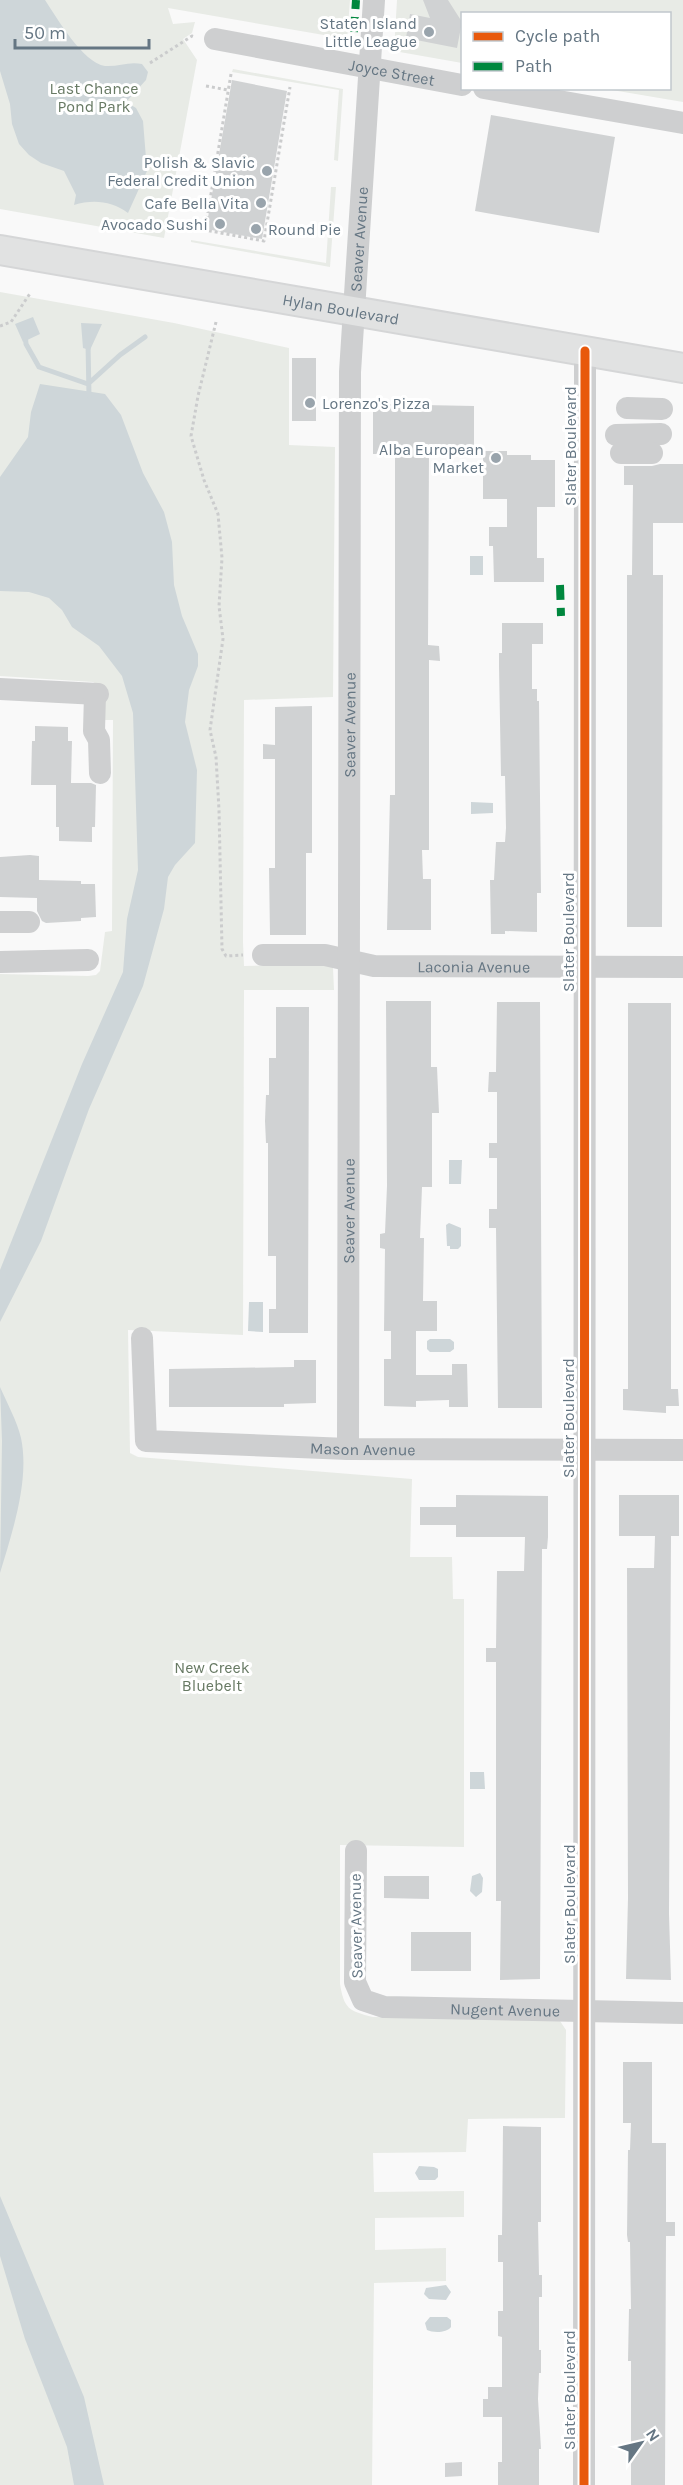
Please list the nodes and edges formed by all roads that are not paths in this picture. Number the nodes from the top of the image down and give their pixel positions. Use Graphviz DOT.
graph roads {
  1 [pos="374,0"];
  2 [pos="215,39"];
  3 [pos="369,68"];
  4 [pos="461,85"];
  5 [pos="495,90"];
  6 [pos="683,123"];
  7 [pos="10,252"];
  8 [pos="353,310"];
  9 [pos="585,351"];
  10 [pos="683,368"];
  11 [pos="627,408"];
  12 [pos="662,409"];
  13 [pos="618,444"];
  14 [pos="656,444"];
  15 [pos="0,689"];
  16 [pos="100,773"];
  17 [pos="0,922"];
  18 [pos="29,922"];
  19 [pos="263,955"];
  20 [pos="88,960"];
  21 [pos="348,960"];
  22 [pos="0,962"];
  23 [pos="583,966"];
  24 [pos="683,967"];
  25 [pos="142,1338"];
  26 [pos="348,1449"];
  27 [pos="583,1450"];
  28 [pos="683,1450"];
  29 [pos="356,1851"];
  30 [pos="363,2000"];
  31 [pos="584,2011"];
  32 [pos="683,2013"];
  33 [pos="584,2485"];
  1 -- 3 [label="street, Seaver Avenue"];
  2 -- 3 [label="street, Joyce Street"];
  3 -- 4 [label="street, Joyce Street"];
  3 -- 8 [label="street, Seaver Avenue"];
  5 -- 6 [label="street"];
  7 -- 8 [label="main road, Hylan Boulevard"];
  8 -- 9 [label="main road, Hylan Boulevard"];
  8 -- 21 [label="street, Seaver Avenue"];
  9 -- 10 [label="main road, Hylan Boulevard"];
  9 -- 23 [label="street, Slater Boulevard"];
  11 -- 12 [label="street"];
  13 -- 14 [label="street"];
  15 -- 16 [label="street"];
  17 -- 18 [label="street"];
  19 -- 21 [label="street, Laconia Avenue"];
  20 -- 22 [label="street"];
  21 -- 23 [label="street, Laconia Avenue"];
  21 -- 26 [label="street, Seaver Avenue"];
  23 -- 24 [label="street, Laconia Avenue"];
  23 -- 27 [label="street, Slater Boulevard"];
  25 -- 26 [label="street, Mason Avenue"];
  26 -- 27 [label="street, Mason Avenue"];
  27 -- 28 [label="street, Mason Avenue"];
  27 -- 31 [label="street, Slater Boulevard"];
  29 -- 30 [label="street, Seaver Avenue"];
  30 -- 31 [label="street, Nugent Avenue"];
  31 -- 32 [label="street, Nugent Avenue"];
  31 -- 33 [label="street, Slater Boulevard"];
}
